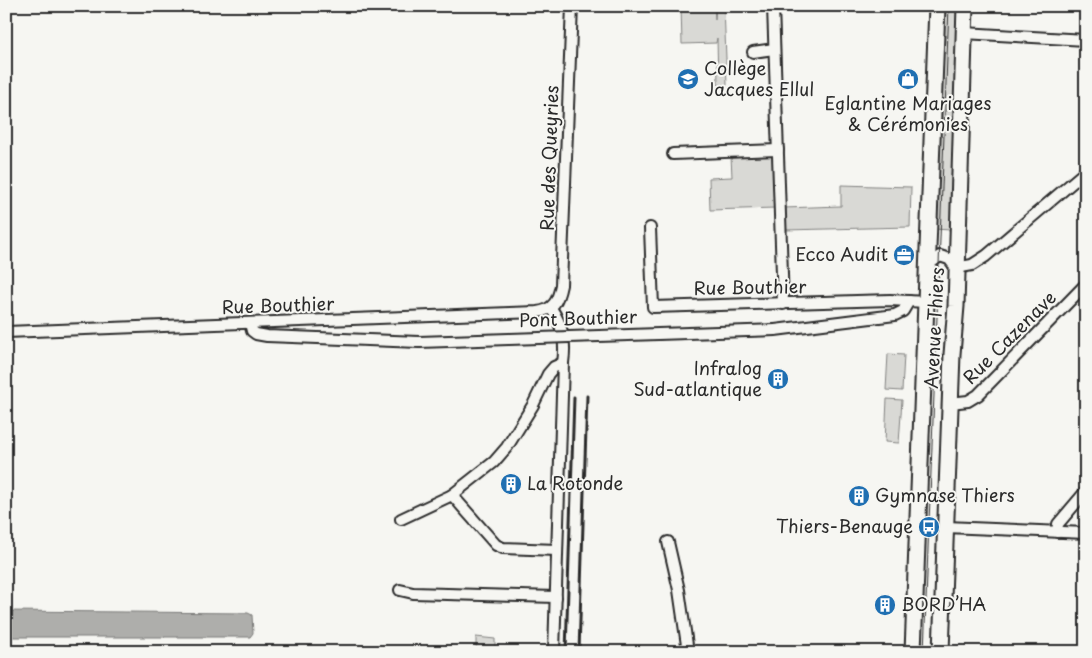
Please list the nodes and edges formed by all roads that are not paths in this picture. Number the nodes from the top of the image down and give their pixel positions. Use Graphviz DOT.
graph roads {
  1 [pos="572,6"];
  2 [pos="772,6"];
  3 [pos="937,6"];
  4 [pos="965,6"];
  5 [pos="964,34"];
  6 [pos="1086,40"];
  7 [pos="774,49"];
  8 [pos="752,52"];
  9 [pos="778,150"];
  10 [pos="673,154"];
  11 [pos="1086,171"];
  12 [pos="650,228"];
  13 [pos="928,265"];
  14 [pos="956,268"];
  15 [pos="1086,284"];
  16 [pos="909,301"];
  17 [pos="926,302"];
  18 [pos="783,304"];
  19 [pos="551,308"];
  20 [pos="250,323"];
  21 [pos="6,332"];
  22 [pos="563,363"];
  23 [pos="950,403"];
  24 [pos="1086,491"];
  25 [pos="452,495"];
  26 [pos="401,519"];
  27 [pos="946,527"];
  28 [pos="1057,532"];
  29 [pos="1086,533"];
  30 [pos="668,542"];
  31 [pos="557,550"];
  32 [pos="400,590"];
  33 [pos="556,598"];
  34 [pos="554,652"];
  35 [pos="688,652"];
  36 [pos="913,652"];
  37 [pos="940,652"];
  1 -- 19 [label="street, Rue des Queyries"];
  2 -- 7 [label="street"];
  3 -- 13 [label="street, Avenue Thiers"];
  4 -- 5 [label="street, Avenue Thiers"];
  5 -- 6 [label="street"];
  5 -- 14 [label="street, Avenue Thiers"];
  7 -- 8 [label="street"];
  7 -- 9 [label="street"];
  9 -- 10 [label="street"];
  9 -- 18 [label="street"];
  11 -- 14 [label="street"];
  12 -- 18 [label="street, Rue Bouthier"];
  13 -- 14 [label="street"];
  13 -- 17 [label="street, Avenue Thiers"];
  14 -- 23 [label="street, Avenue Thiers"];
  15 -- 23 [label="street, Rue Cazenave"];
  16 -- 17 [label="street, Rue Bouthier"];
  16 -- 18 [label="street, Rue Bouthier"];
  16 -- 20 [label="street, Pont Bouthier, bridge"];
  17 -- 36 [label="street, Avenue Thiers"];
  19 -- 20 [label="street, Rue Bouthier"];
  19 -- 22 [label="street"];
  20 -- 21 [label="street, Rue Bouthier"];
  22 -- 25 [label="street"];
  22 -- 31 [label="street"];
  23 -- 27 [label="street, Avenue Thiers"];
  24 -- 28 [label="street"];
  25 -- 26 [label="street"];
  25 -- 31 [label="street"];
  27 -- 28 [label="street"];
  27 -- 37 [label="street, Avenue Thiers"];
  28 -- 29 [label="street"];
  30 -- 35 [label="street"];
  31 -- 33 [label="street"];
  32 -- 33 [label="street"];
  33 -- 34 [label="street"];
}
